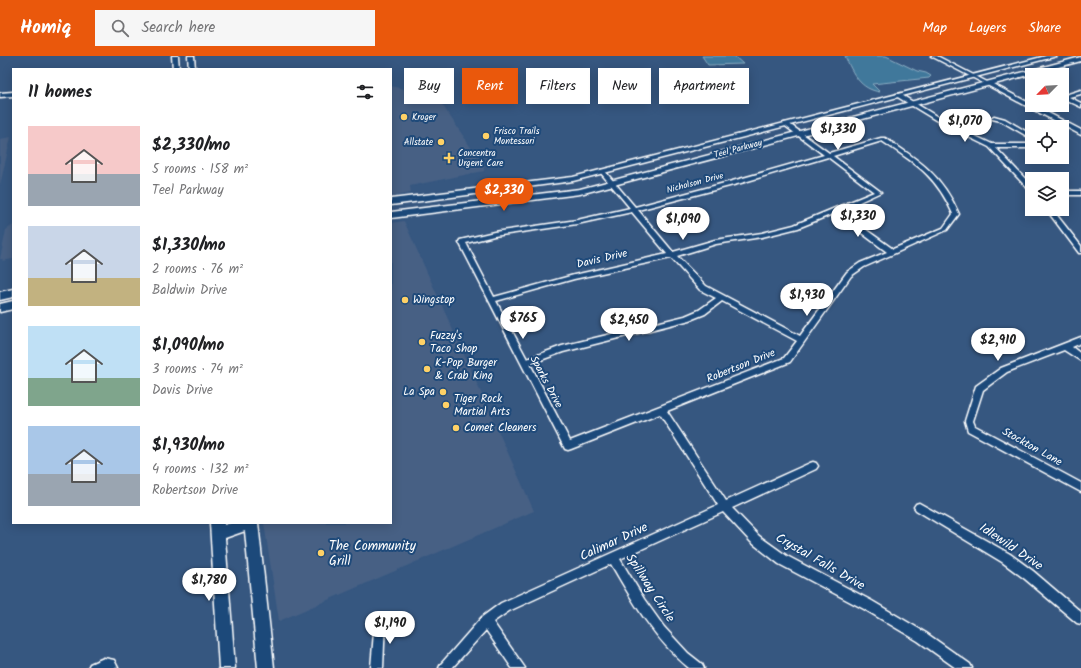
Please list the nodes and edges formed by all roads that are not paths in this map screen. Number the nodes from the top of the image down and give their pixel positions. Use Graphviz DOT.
graph roads {
  1 [pos="175,56"];
  2 [pos="191,56"];
  3 [pos="937,56"];
  4 [pos="1054,56"];
  5 [pos="1081,60"];
  6 [pos="176,68"];
  7 [pos="192,68"];
  8 [pos="971,76"];
  9 [pos="987,84"];
  10 [pos="1081,92"];
  11 [pos="12,94"];
  12 [pos="0,95"];
  13 [pos="898,95"];
  14 [pos="869,103"];
  15 [pos="912,103"];
  16 [pos="1081,105"];
  17 [pos="882,111"];
  18 [pos="994,118"];
  19 [pos="786,124"];
  20 [pos="1025,133"];
  21 [pos="1081,133"];
  22 [pos="798,134"];
  23 [pos="883,140"];
  24 [pos="710,144"];
  25 [pos="991,146"];
  26 [pos="1025,146"];
  27 [pos="721,154"];
  28 [pos="829,155"];
  29 [pos="602,171"];
  30 [pos="1025,182"];
  31 [pos="612,183"];
  32 [pos="457,193"];
  33 [pos="1069,193"];
  34 [pos="1081,193"];
  35 [pos="392,202"];
  36 [pos="460,206"];
  37 [pos="633,209"];
  38 [pos="835,210"];
  39 [pos="392,215"];
  40 [pos="1055,216"];
  41 [pos="462,242"];
  42 [pos="1080,248"];
  43 [pos="892,252"];
  44 [pos="672,255"];
  45 [pos="12,293"];
  46 [pos="0,296"];
  47 [pos="721,298"];
  48 [pos="491,300"];
  49 [pos="12,305"];
  50 [pos="0,308"];
  51 [pos="802,340"];
  52 [pos="1081,340"];
  53 [pos="1066,346"];
  54 [pos="1081,358"];
  55 [pos="524,363"];
  56 [pos="662,410"];
  57 [pos="568,446"];
  58 [pos="813,466"];
  59 [pos="1081,488"];
  60 [pos="724,506"];
  61 [pos="919,507"];
  62 [pos="244,524"];
  63 [pos="250,524"];
  64 [pos="217,529"];
  65 [pos="613,557"];
  66 [pos="1081,619"];
  67 [pos="380,620"];
  68 [pos="486,622"];
  69 [pos="111,666"];
  70 [pos="94,668"];
  71 [pos="227,668"];
  72 [pos="266,668"];
  73 [pos="377,668"];
  74 [pos="445,668"];
  75 [pos="519,668"];
  76 [pos="698,668"];
  77 [pos="966,668"];
  1 -- 6 [label="main road"];
  2 -- 7 [label="main road"];
  3 -- 8 [label="street"];
  4 -- 8 [label="main road, Teel Parkway"];
  5 -- 9 [label="main road, Teel Parkway"];
  8 -- 9 [label="street"];
  8 -- 13 [label="main road, Teel Parkway"];
  9 -- 15 [label="main road, Teel Parkway"];
  9 -- 21 [label="street"];
  10 -- 16 [label="street"];
  11 -- 12 [label="street"];
  13 -- 14 [label="main road, Teel Parkway"];
  13 -- 15 [label="street"];
  14 -- 17 [label="main road"];
  14 -- 19 [label="main road, Teel Parkway"];
  15 -- 17 [label="main road, Teel Parkway"];
  15 -- 25 [label="street"];
  17 -- 22 [label="main road, Teel Parkway"];
  18 -- 20 [label="street"];
  19 -- 22 [label="street"];
  19 -- 24 [label="main road, Teel Parkway"];
  22 -- 27 [label="main road, Teel Parkway"];
  22 -- 28 [label="street"];
  23 -- 28 [label="street, Nicholson Drive"];
  23 -- 43 [label="street, Robertson Drive"];
  24 -- 27 [label="main road"];
  24 -- 29 [label="main road, Teel Parkway"];
  25 -- 26 [label="street"];
  25 -- 30 [label="street"];
  27 -- 31 [label="main road, Teel Parkway"];
  28 -- 37 [label="street, Nicholson Drive"];
  28 -- 38 [label="street, Davis Drive"];
  29 -- 31 [label="street"];
  29 -- 32 [label="main road, Teel Parkway"];
  31 -- 36 [label="main road, Teel Parkway"];
  31 -- 37 [label="street"];
  32 -- 35 [label="main road, Teel Parkway"];
  32 -- 36 [label="main road"];
  33 -- 34 [label="street"];
  36 -- 39 [label="main road, Teel Parkway"];
  37 -- 41 [label="street, Nicholson Drive"];
  37 -- 44 [label="street"];
  38 -- 43 [label="street"];
  38 -- 44 [label="street, Davis Drive"];
  40 -- 42 [label="street"];
  41 -- 48 [label="street, Sparks Drive"];
  43 -- 51 [label="street, Robertson Drive"];
  44 -- 47 [label="street"];
  44 -- 48 [label="street, Davis Drive"];
  45 -- 46 [label="main road"];
  47 -- 51 [label="street"];
  47 -- 55 [label="street"];
  48 -- 55 [label="street, Sparks Drive"];
  49 -- 50 [label="main road"];
  51 -- 56 [label="street, Robertson Drive"];
  52 -- 53 [label="street"];
  53 -- 54 [label="street"];
  53 -- 59 [label="street, Stockton Lane"];
  55 -- 57 [label="street, Sparks Drive"];
  56 -- 57 [label="street, Robertson Drive"];
  56 -- 60 [label="street, Crystal Falls Drive"];
  58 -- 60 [label="street, Calimar Drive"];
  60 -- 65 [label="street, Calimar Drive"];
  60 -- 77 [label="street, Crystal Falls Drive"];
  61 -- 66 [label="street, Idlewild Drive"];
  62 -- 64 [label="main road"];
  63 -- 72 [label="main road"];
  64 -- 71 [label="main road"];
  65 -- 68 [label="street, Calimar Drive"];
  65 -- 76 [label="street, Spillway Circle"];
  67 -- 73 [label="street"];
  68 -- 74 [label="street, Calimar Drive"];
  68 -- 75 [label="street"];
  69 -- 70 [label="street"];
}
